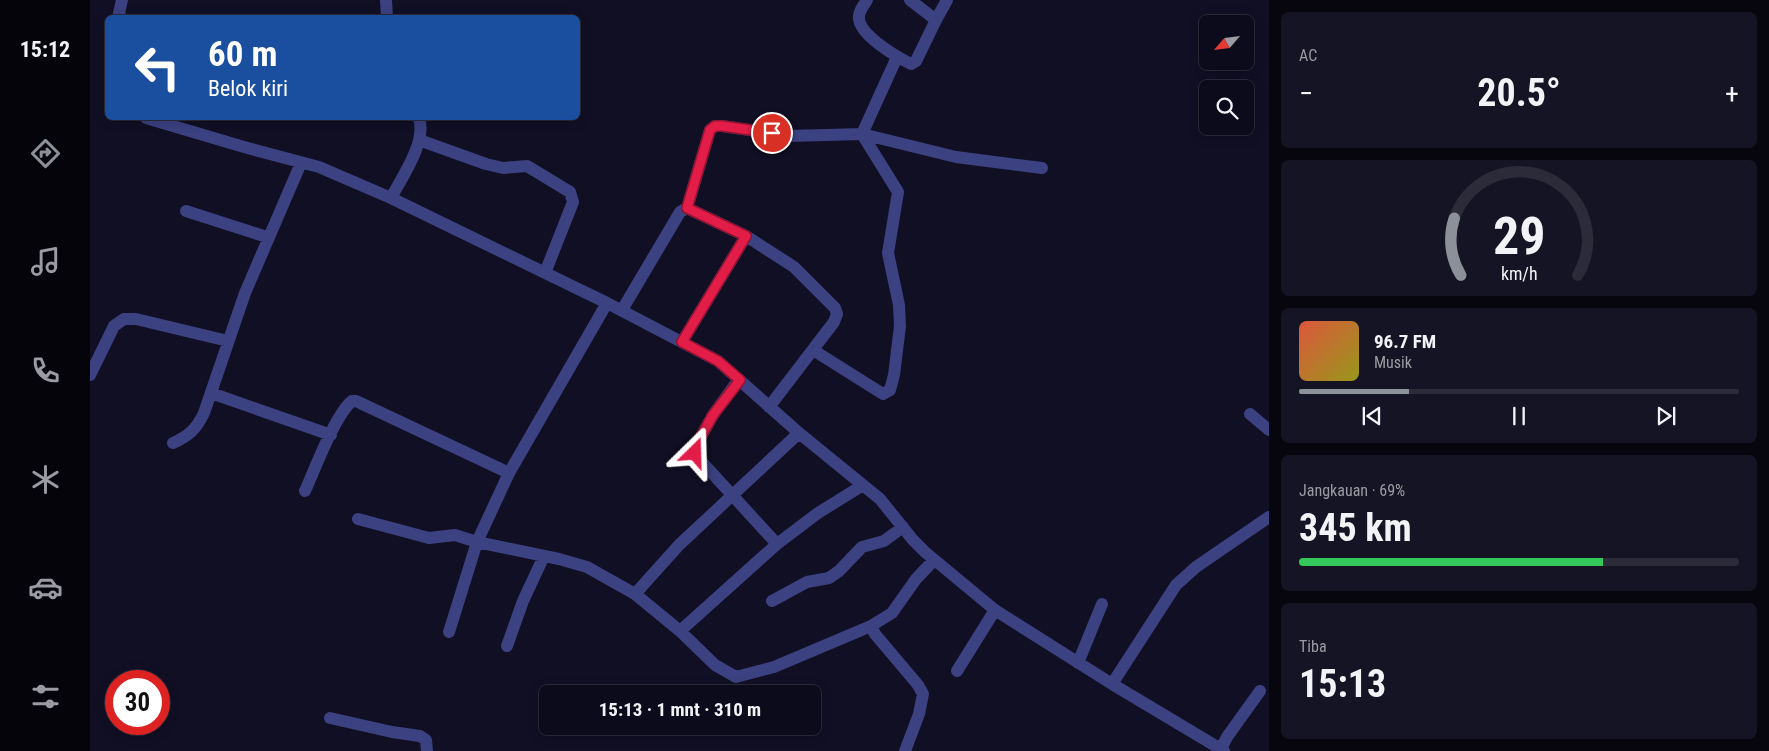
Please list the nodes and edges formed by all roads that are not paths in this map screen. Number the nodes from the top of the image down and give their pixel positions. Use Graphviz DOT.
graph roads {
  1 [pos="122,0"];
  2 [pos="386,0"];
  3 [pos="867,0"];
  4 [pos="910,0"];
  5 [pos="947,0"];
  6 [pos="120,15"];
  7 [pos="387,15"];
  8 [pos="936,20"];
  9 [pos="897,57"];
  10 [pos="153,120"];
  11 [pos="420,120"];
  12 [pos="862,134"];
  13 [pos="419,140"];
  14 [pos="301,163"];
  15 [pos="1042,168"];
  16 [pos="391,198"];
  17 [pos="687,208"];
  18 [pos="186,211"];
  19 [pos="746,236"];
  20 [pos="267,238"];
  21 [pos="545,273"];
  22 [pos="607,303"];
  23 [pos="622,310"];
  24 [pos="228,341"];
  25 [pos="682,342"];
  26 [pos="813,350"];
  27 [pos="90,375"];
  28 [pos="740,380"];
  29 [pos="211,394"];
  30 [pos="769,406"];
  31 [pos="1250,414"];
  32 [pos="1269,430"];
  33 [pos="799,433"];
  34 [pos="331,435"];
  35 [pos="173,443"];
  36 [pos="509,473"];
  37 [pos="863,485"];
  38 [pos="305,492"];
  39 [pos="733,494"];
  40 [pos="1269,517"];
  41 [pos="358,519"];
  42 [pos="903,527"];
  43 [pos="478,542"];
  44 [pos="777,544"];
  45 [pos="544,556"];
  46 [pos="934,560"];
  47 [pos="635,594"];
  48 [pos="772,601"];
  49 [pos="1102,604"];
  50 [pos="995,610"];
  51 [pos="871,626"];
  52 [pos="680,631"];
  53 [pos="449,632"];
  54 [pos="507,646"];
  55 [pos="1078,663"];
  56 [pos="956,671"];
  57 [pos="1112,684"];
  58 [pos="1260,691"];
  59 [pos="330,718"];
  60 [pos="1222,750"];
  61 [pos="427,751"];
  62 [pos="905,751"];
  1 -- 6 [label="street"];
  2 -- 7 [label="street"];
  3 -- 9 [label="street"];
  4 -- 8 [label="street"];
  5 -- 8 [label="street"];
  8 -- 9 [label="street"];
  9 -- 12 [label="street"];
  10 -- 14 [label="street"];
  11 -- 13 [label="street"];
  12 -- 15 [label="street"];
  12 -- 17 [label="street"];
  12 -- 26 [label="street"];
  13 -- 16 [label="street"];
  13 -- 21 [label="street"];
  14 -- 16 [label="street"];
  14 -- 20 [label="street"];
  16 -- 21 [label="street"];
  17 -- 19 [label="street"];
  17 -- 23 [label="street"];
  18 -- 20 [label="street"];
  19 -- 25 [label="street"];
  19 -- 26 [label="street"];
  20 -- 24 [label="street"];
  21 -- 22 [label="street"];
  22 -- 23 [label="street"];
  22 -- 36 [label="street"];
  23 -- 25 [label="street"];
  24 -- 27 [label="street"];
  24 -- 29 [label="street"];
  25 -- 28 [label="street"];
  26 -- 30 [label="street"];
  28 -- 30 [label="street"];
  28 -- 39 [label="street"];
  29 -- 34 [label="street"];
  29 -- 35 [label="street"];
  30 -- 33 [label="street"];
  31 -- 32 [label="street"];
  33 -- 37 [label="street"];
  33 -- 39 [label="street"];
  34 -- 36 [label="street"];
  34 -- 38 [label="street"];
  36 -- 43 [label="street"];
  37 -- 42 [label="street"];
  37 -- 44 [label="street"];
  39 -- 44 [label="street"];
  39 -- 47 [label="street"];
  40 -- 57 [label="street"];
  41 -- 43 [label="street"];
  42 -- 46 [label="street"];
  42 -- 48 [label="street"];
  43 -- 45 [label="street"];
  43 -- 53 [label="street"];
  44 -- 52 [label="street"];
  45 -- 47 [label="street"];
  45 -- 54 [label="street"];
  46 -- 50 [label="street"];
  46 -- 51 [label="street"];
  47 -- 52 [label="street"];
  49 -- 55 [label="street"];
  50 -- 55 [label="street"];
  50 -- 56 [label="street"];
  51 -- 52 [label="street"];
  51 -- 62 [label="street"];
  55 -- 57 [label="street"];
  57 -- 60 [label="street"];
  58 -- 60 [label="street"];
  59 -- 61 [label="street"];
}
